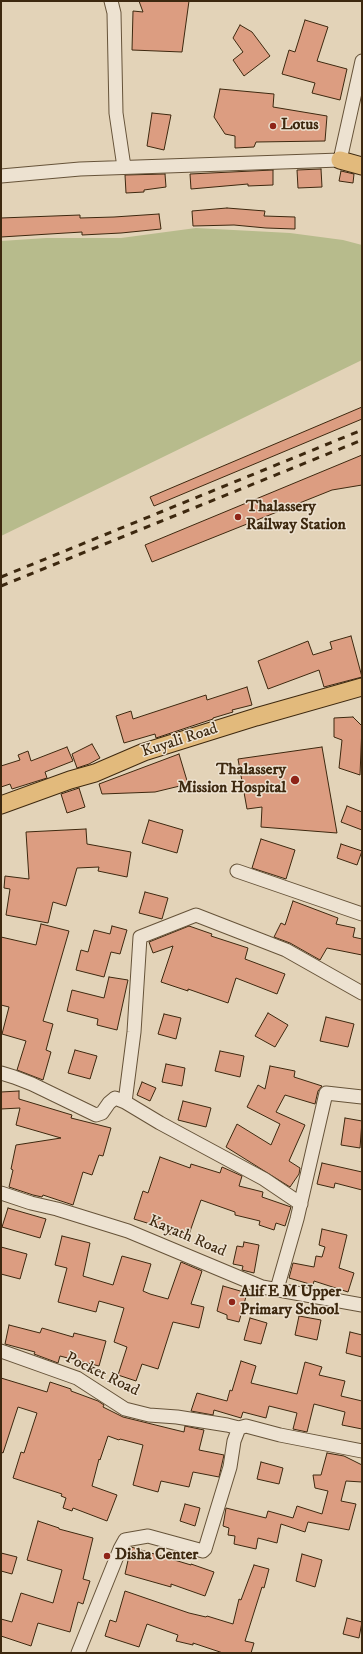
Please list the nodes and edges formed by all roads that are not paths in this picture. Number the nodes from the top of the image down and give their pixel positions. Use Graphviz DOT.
graph roads {
  1 [pos="111,1"];
  2 [pos="362,61"];
  3 [pos="340,160"];
  4 [pos="362,166"];
  5 [pos="124,167"];
  6 [pos="1,176"];
  7 [pos="362,687"];
  8 [pos="1,805"];
  9 [pos="237,871"];
  10 [pos="362,914"];
  11 [pos="362,993"];
  12 [pos="1,1073"];
  13 [pos="362,1097"];
  14 [pos="125,1102"];
  15 [pos="1,1192"];
  16 [pos="301,1204"];
  17 [pos="277,1289"];
  18 [pos="362,1305"];
  19 [pos="1,1351"];
  20 [pos="239,1428"];
  21 [pos="362,1451"];
  22 [pos="78,1653"];
  1 -- 5 [label="street"];
  2 -- 3 [label="street"];
  3 -- 4 [label="main road"];
  3 -- 5 [label="street"];
  5 -- 6 [label="street"];
  7 -- 8 [label="main road, Kuyali Road"];
  9 -- 10 [label="street"];
  11 -- 14 [label="street"];
  12 -- 14 [label="street"];
  13 -- 16 [label="street"];
  14 -- 16 [label="street"];
  15 -- 17 [label="street, Kayath Road"];
  16 -- 17 [label="street"];
  17 -- 18 [label="street, Kayath Road"];
  19 -- 20 [label="street, Pocket Road"];
  20 -- 21 [label="street, Pocket Road"];
  20 -- 22 [label="street"];
}
